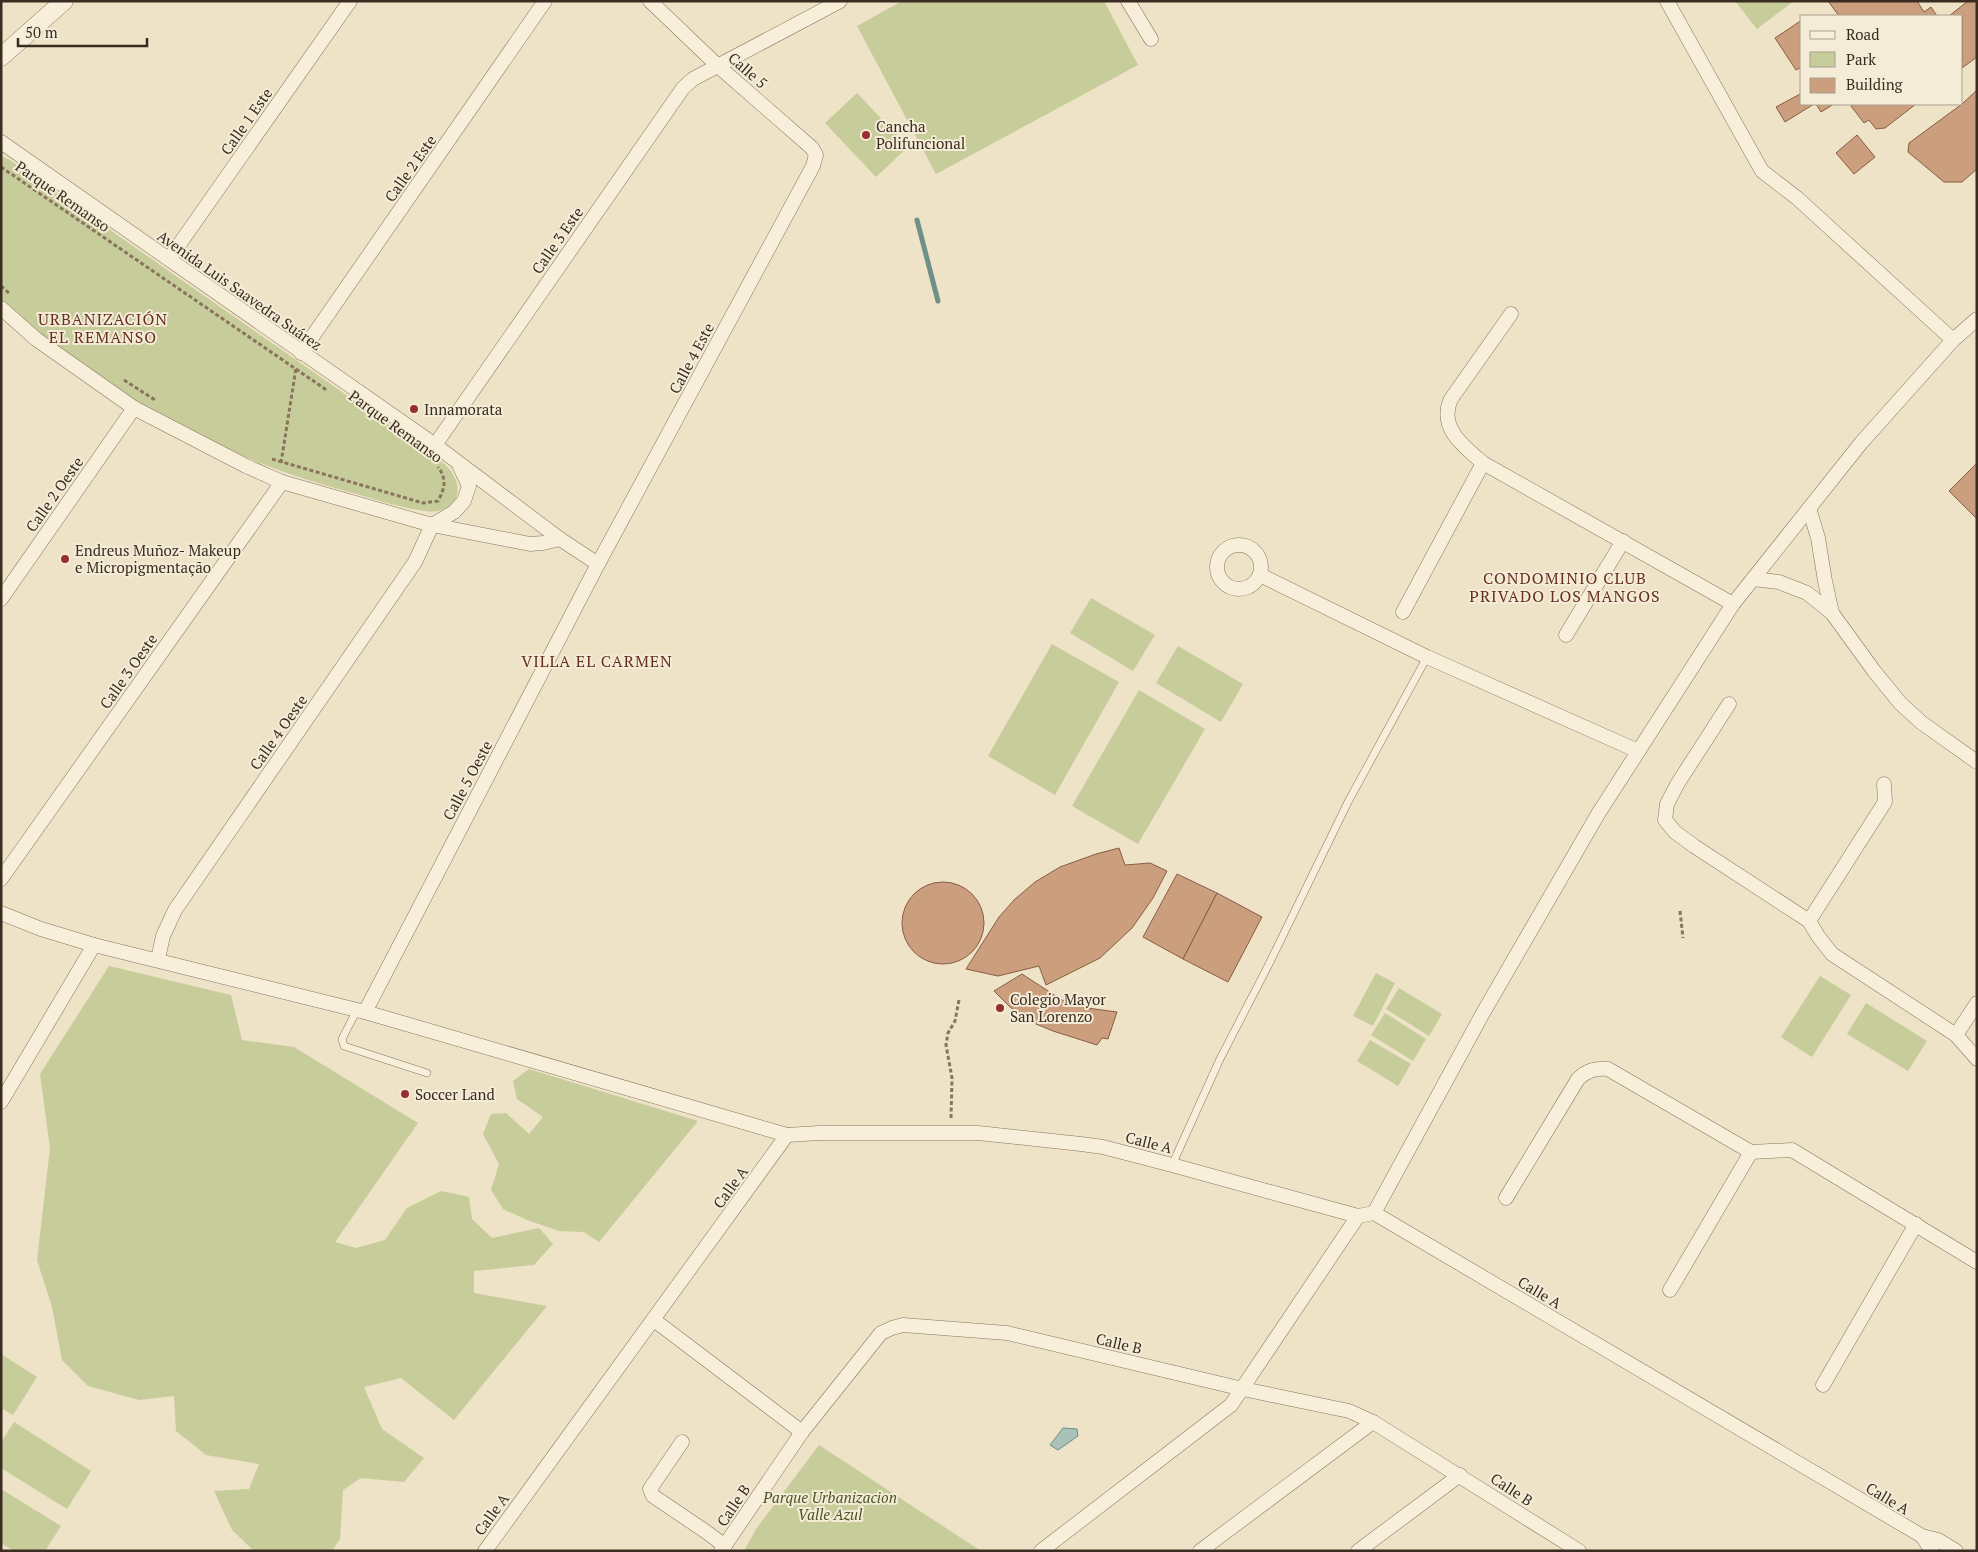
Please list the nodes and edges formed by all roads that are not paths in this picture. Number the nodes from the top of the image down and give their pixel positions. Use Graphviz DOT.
graph roads {
  1 [pos="64,1"];
  2 [pos="350,1"];
  3 [pos="544,1"];
  4 [pos="650,1"];
  5 [pos="840,1"];
  6 [pos="1128,1"];
  7 [pos="1667,1"];
  8 [pos="1151,39"];
  9 [pos="1,57"];
  10 [pos="718,66"];
  11 [pos="2,143"];
  12 [pos="812,166"];
  13 [pos="169,259"];
  14 [pos="1511,314"];
  15 [pos="3,315"];
  16 [pos="1977,319"];
  17 [pos="1953,340"];
  18 [pos="301,353"];
  19 [pos="134,408"];
  20 [pos="435,445"];
  21 [pos="457,463"];
  22 [pos="1482,463"];
  23 [pos="282,482"];
  24 [pos="1808,508"];
  25 [pos="432,525"];
  26 [pos="560,539"];
  27 [pos="1623,541"];
  28 [pos="598,564"];
  29 [pos="1260,575"];
  30 [pos="1753,579"];
  31 [pos="1,599"];
  32 [pos="1733,604"];
  33 [pos="1403,612"];
  34 [pos="1832,613"];
  35 [pos="1566,635"];
  36 [pos="1427,657"];
  37 [pos="1729,704"];
  38 [pos="1638,751"];
  39 [pos="1977,762"];
  40 [pos="1884,784"];
  41 [pos="1,879"];
  42 [pos="1,913"];
  43 [pos="1809,921"];
  44 [pos="94,945"];
  45 [pos="158,959"];
  46 [pos="1977,1003"];
  47 [pos="361,1011"];
  48 [pos="1956,1036"];
  49 [pos="1977,1059"];
  50 [pos="427,1073"];
  51 [pos="1,1102"];
  52 [pos="787,1135"];
  53 [pos="1750,1152"];
  54 [pos="1172,1165"];
  55 [pos="1506,1198"];
  56 [pos="1374,1213"];
  57 [pos="1358,1216"];
  58 [pos="1916,1224"];
  59 [pos="1977,1262"];
  60 [pos="1670,1290"];
  61 [pos="654,1320"];
  62 [pos="1823,1385"];
  63 [pos="1243,1389"];
  64 [pos="1373,1422"];
  65 [pos="802,1432"];
  66 [pos="682,1442"];
  67 [pos="1460,1475"];
  68 [pos="1922,1536"];
  69 [pos="723,1548"];
  70 [pos="485,1551"];
  71 [pos="1041,1551"];
  72 [pos="1200,1551"];
  73 [pos="1358,1551"];
  74 [pos="1579,1551"];
  75 [pos="1932,1551"];
  76 [pos="1956,1551"];
  1 -- 9 [label="street"];
  2 -- 13 [label="street, Calle 1 Este"];
  3 -- 18 [label="street, Calle 2 Este"];
  4 -- 10 [label="street, Calle 5"];
  5 -- 10 [label="street, Calle 3 Este"];
  6 -- 8 [label="street"];
  7 -- 17 [label="street"];
  10 -- 12 [label="street, Calle 5"];
  10 -- 20 [label="street, Calle 3 Este"];
  11 -- 13 [label="street, Avenida Luis Saavedra Suárez"];
  12 -- 28 [label="street, Calle 4 Este"];
  13 -- 18 [label="street, Avenida Luis Saavedra Suárez"];
  14 -- 22 [label="street"];
  15 -- 19 [label="street"];
  16 -- 17 [label="street"];
  17 -- 24 [label="street"];
  18 -- 20 [label="street, Avenida Luis Saavedra Suárez"];
  19 -- 23 [label="street"];
  19 -- 31 [label="street, Calle 2 Oeste"];
  20 -- 21 [label="street, Avenida Luis Saavedra Suárez"];
  21 -- 25 [label="street, Avenida Luis Saavedra Suárez"];
  21 -- 26 [label="street, Avenida Luis Saavedra Suárez"];
  22 -- 27 [label="street"];
  22 -- 33 [label="street"];
  23 -- 25 [label="street"];
  23 -- 41 [label="street, Calle 3 Oeste"];
  24 -- 30 [label="street"];
  24 -- 34 [label="street"];
  25 -- 26 [label="street"];
  25 -- 45 [label="street, Calle 4 Oeste"];
  26 -- 28 [label="street, Avenida Luis Saavedra Suárez"];
  27 -- 32 [label="street"];
  27 -- 35 [label="street"];
  28 -- 47 [label="street, Calle 5 Oeste"];
  29 -- 36 [label="street"];
  30 -- 32 [label="street"];
  30 -- 34 [label="street"];
  32 -- 38 [label="street"];
  34 -- 39 [label="street"];
  36 -- 38 [label="street"];
  36 -- 54 [label="lane"];
  37 -- 43 [label="street"];
  38 -- 56 [label="street"];
  40 -- 43 [label="street"];
  42 -- 44 [label="street"];
  43 -- 48 [label="street"];
  44 -- 45 [label="street"];
  44 -- 51 [label="street"];
  45 -- 47 [label="street"];
  46 -- 48 [label="street"];
  47 -- 50 [label="lane"];
  47 -- 52 [label="street"];
  48 -- 49 [label="street"];
  52 -- 54 [label="street, Calle A"];
  52 -- 61 [label="street, Calle A"];
  53 -- 55 [label="street"];
  53 -- 58 [label="street"];
  53 -- 60 [label="street"];
  54 -- 57 [label="street, Calle A"];
  56 -- 57 [label="street, Calle A"];
  56 -- 68 [label="street, Calle A"];
  57 -- 63 [label="street"];
  58 -- 59 [label="street"];
  58 -- 62 [label="street"];
  61 -- 65 [label="street"];
  61 -- 70 [label="street, Calle A"];
  63 -- 64 [label="street, Calle B"];
  63 -- 65 [label="street, Calle B"];
  63 -- 71 [label="street"];
  64 -- 67 [label="street, Calle B"];
  64 -- 72 [label="street"];
  65 -- 69 [label="street, Calle B"];
  66 -- 69 [label="street"];
  67 -- 73 [label="street"];
  67 -- 74 [label="street, Calle B"];
  68 -- 75 [label="street"];
  68 -- 76 [label="street, Calle A"];
}
